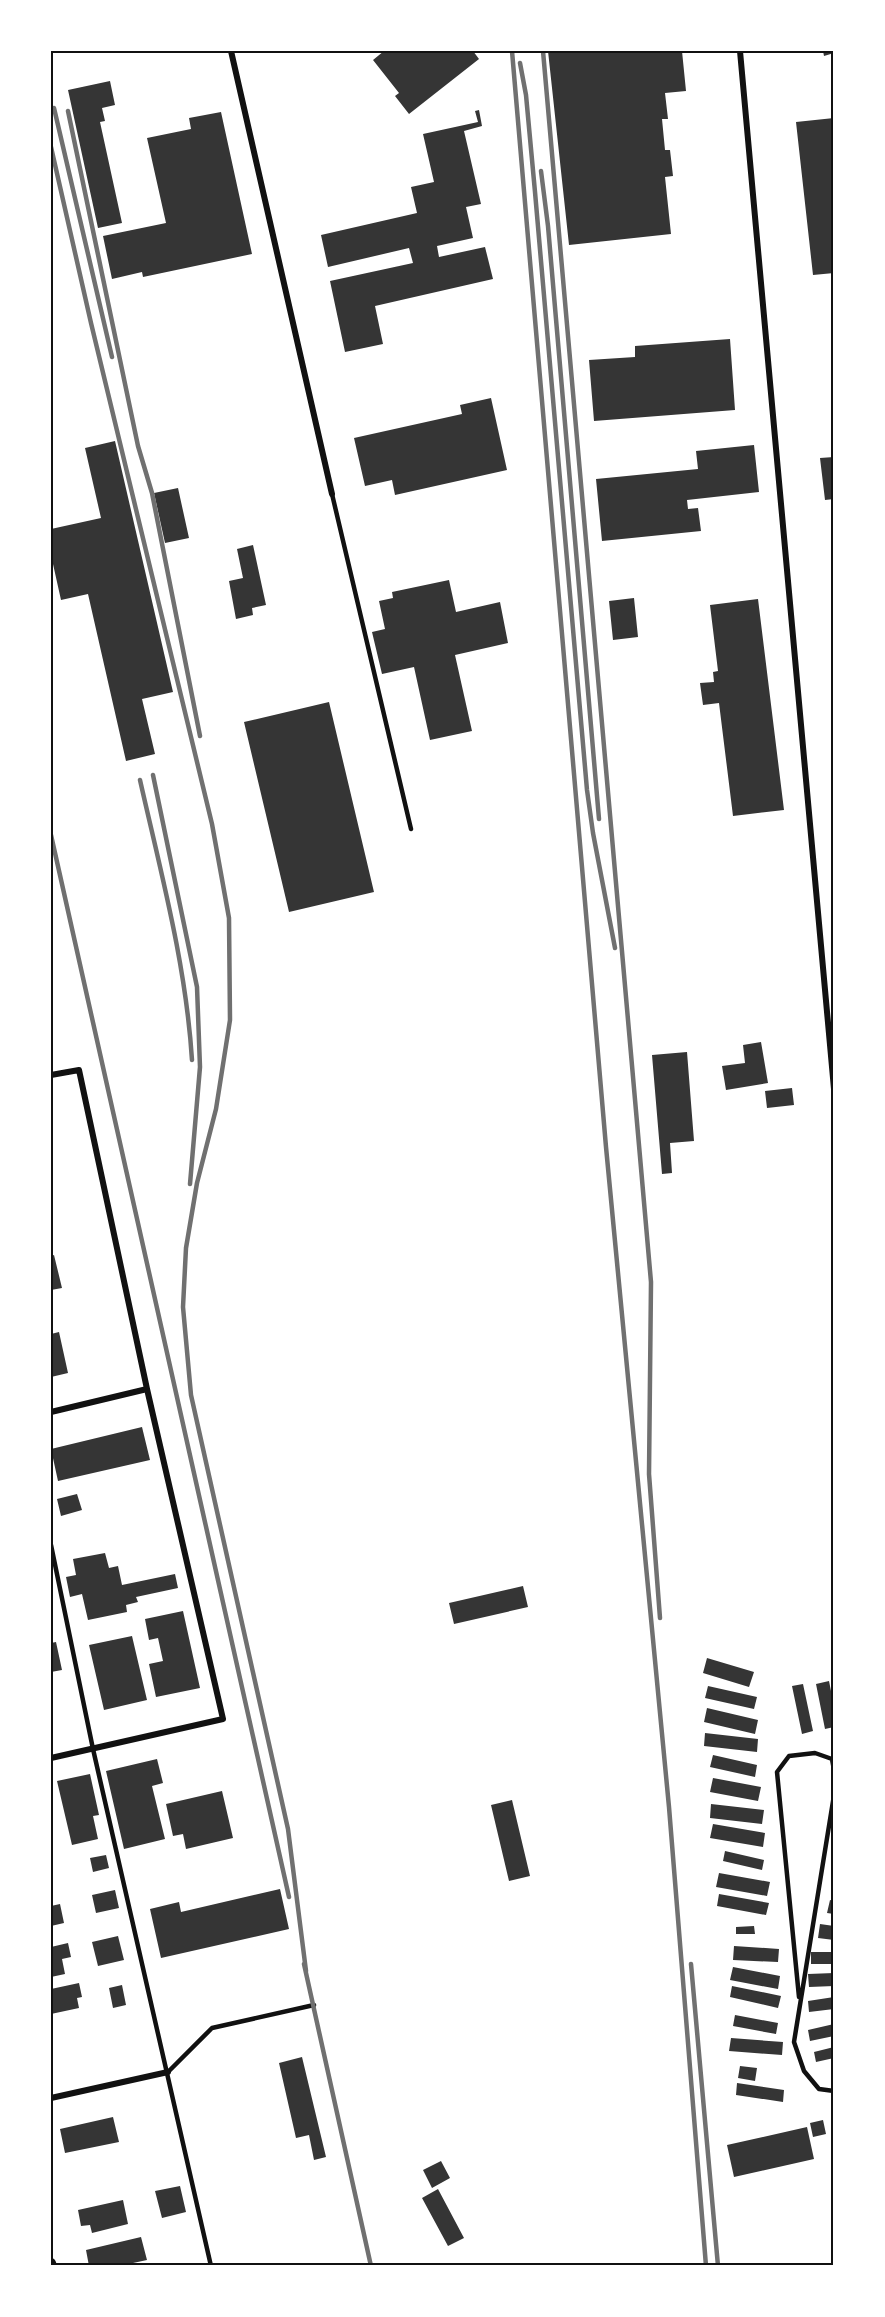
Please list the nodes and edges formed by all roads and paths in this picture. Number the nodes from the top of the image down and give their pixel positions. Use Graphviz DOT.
graph roads {
  1 [pos="231,51"];
  2 [pos="740,51"];
  3 [pos="332,494"];
  4 [pos="411,828"];
  5 [pos="51,1075"];
  6 [pos="834,1089"];
  7 [pos="147,1389"];
  8 [pos="51,1412"];
  9 [pos="51,1545"];
  10 [pos="93,1749"];
  11 [pos="51,1758"];
  12 [pos="834,1770"];
  13 [pos="834,1795"];
  14 [pos="314,2005"];
  15 [pos="800,2006"];
  16 [pos="168,2072"];
  17 [pos="834,2091"];
  18 [pos="51,2098"];
  19 [pos="211,2266"];
  1 -- 3 [label="street"];
  2 -- 6 [label="street"];
  3 -- 4 [label="lane"];
  5 -- 7 [label="street"];
  7 -- 8 [label="street"];
  7 -- 10 [label="street"];
  9 -- 10 [label="lane"];
  10 -- 11 [label="street"];
  10 -- 16 [label="lane"];
  12 -- 15 [label="lane"];
  13 -- 15 [label="lane"];
  14 -- 16 [label="lane"];
  15 -- 17 [label="lane"];
  16 -- 18 [label="street"];
  16 -- 19 [label="lane"];
}
